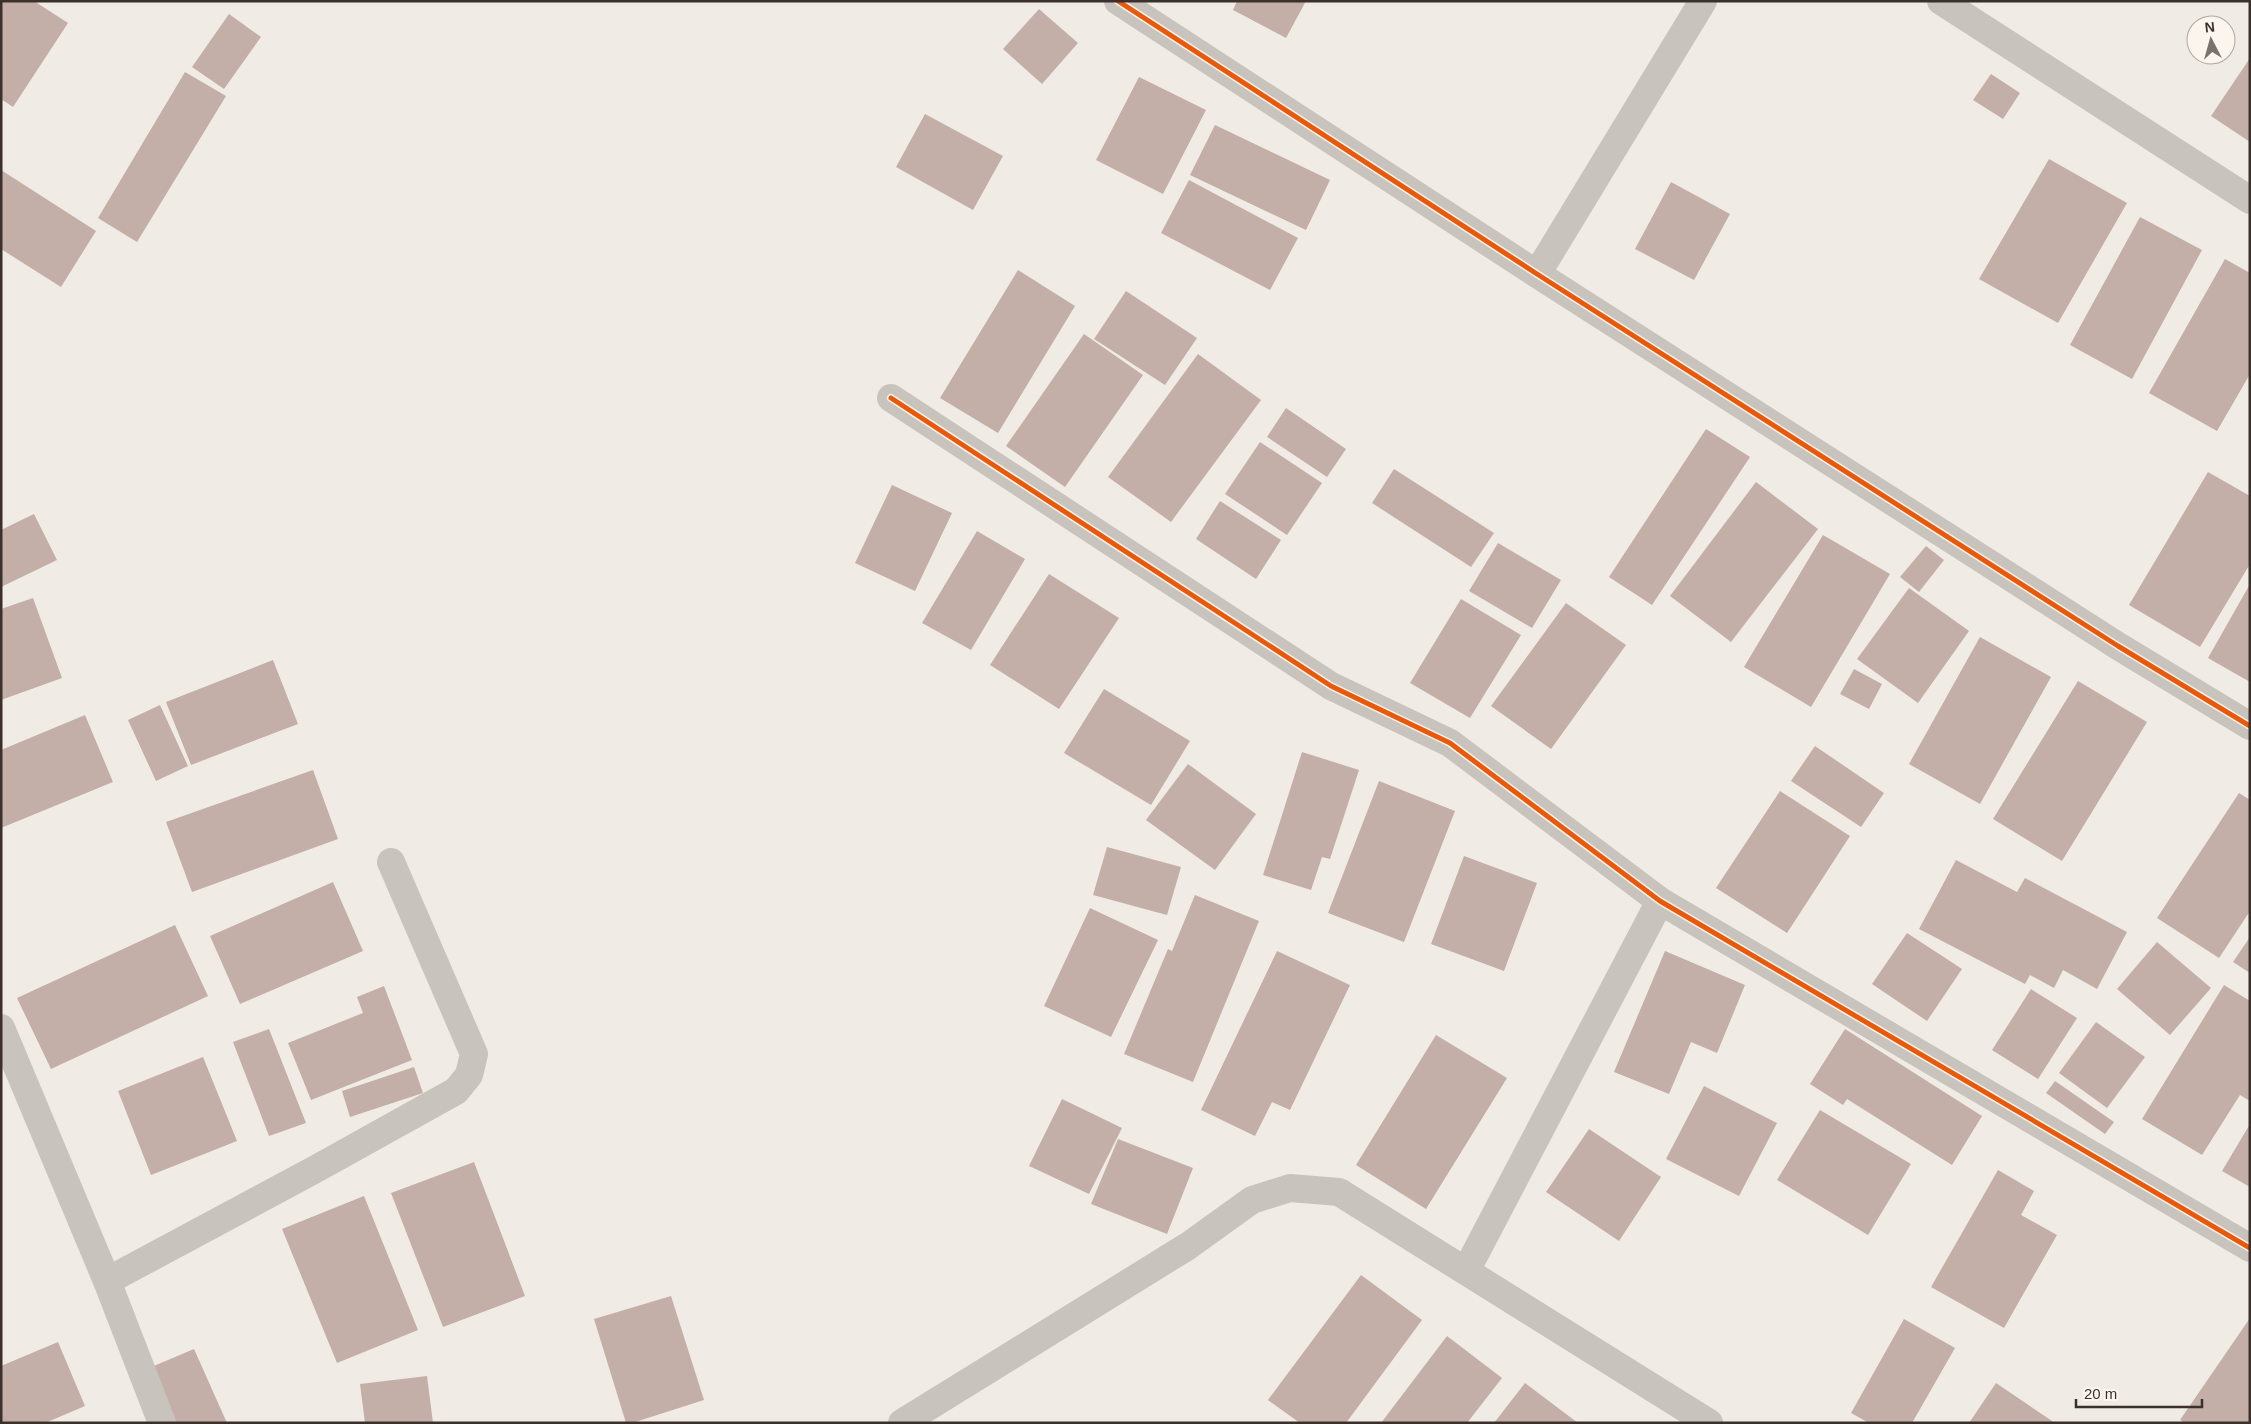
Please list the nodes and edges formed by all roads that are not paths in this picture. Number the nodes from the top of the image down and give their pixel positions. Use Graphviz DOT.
graph roads {
  1 [pos="1118,1"];
  2 [pos="1703,1"];
  3 [pos="1941,1"];
  4 [pos="2250,200"];
  5 [pos="1537,274"];
  6 [pos="891,398"];
  7 [pos="2250,726"];
  8 [pos="391,862"];
  9 [pos="1660,901"];
  10 [pos="1,1028"];
  11 [pos="2250,1248"];
  12 [pos="1466,1271"];
  13 [pos="107,1281"];
  14 [pos="162,1423"];
  15 [pos="902,1423"];
  16 [pos="1709,1423"];
  1 -- 5 [label="street"];
  2 -- 5 [label="street"];
  3 -- 4 [label="street"];
  5 -- 7 [label="street"];
  6 -- 9 [label="street"];
  8 -- 13 [label="street"];
  9 -- 11 [label="street"];
  9 -- 12 [label="street"];
  10 -- 13 [label="street"];
  12 -- 15 [label="street"];
  12 -- 16 [label="street"];
  13 -- 14 [label="street"];
}
